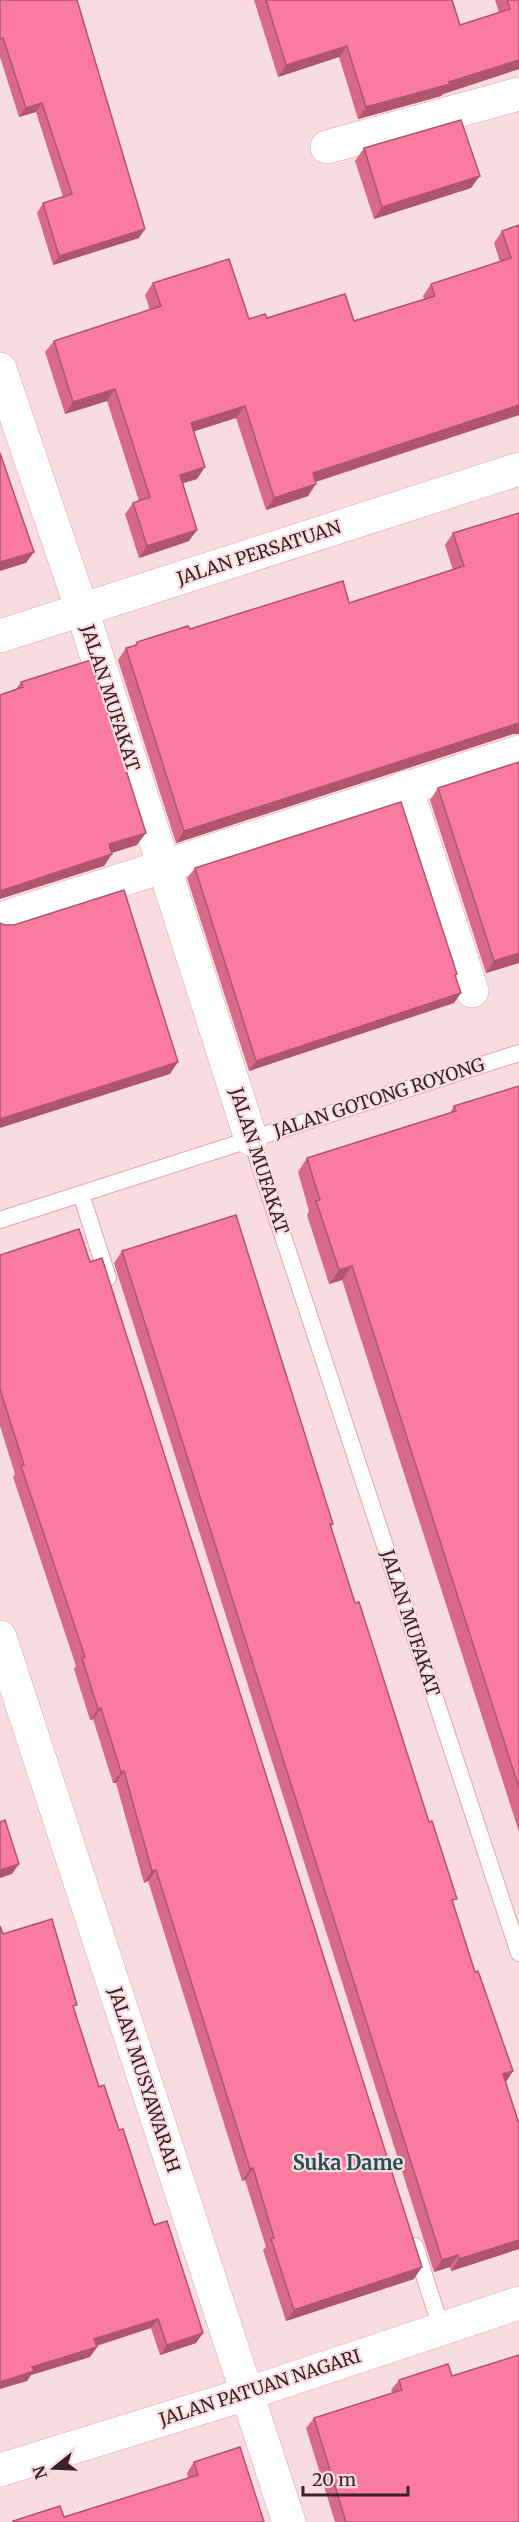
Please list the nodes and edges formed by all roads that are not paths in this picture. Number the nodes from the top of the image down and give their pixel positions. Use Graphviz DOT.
graph roads {
  1 [pos="519,94"];
  2 [pos="327,147"];
  3 [pos="0,369"];
  4 [pos="519,469"];
  5 [pos="82,610"];
  6 [pos="0,636"];
  7 [pos="519,752"];
  8 [pos="406,788"];
  9 [pos="164,867"];
  10 [pos="0,919"];
  11 [pos="472,991"];
  12 [pos="519,1053"];
  13 [pos="251,1139"];
  14 [pos="81,1194"];
  15 [pos="0,1220"];
  16 [pos="114,1297"];
  17 [pos="0,1637"];
  18 [pos="519,1953"];
  19 [pos="409,2227"];
  20 [pos="519,2303"];
  21 [pos="441,2328"];
  22 [pos="246,2394"];
  23 [pos="0,2470"];
  24 [pos="289,2522"];
  1 -- 2 [label="street"];
  3 -- 5 [label="street, JALAN MUFAKAT"];
  4 -- 5 [label="street, JALAN PERSATUAN"];
  5 -- 6 [label="street, JALAN PERSATUAN"];
  5 -- 9 [label="street, JALAN MUFAKAT"];
  7 -- 8 [label="street"];
  8 -- 9 [label="street"];
  8 -- 11 [label="street"];
  9 -- 10 [label="street"];
  9 -- 13 [label="street, JALAN MUFAKAT"];
  12 -- 13 [label="lane, JALAN GOTONG ROYONG"];
  13 -- 14 [label="lane, JALAN GOTONG ROYONG"];
  13 -- 18 [label="lane, JALAN MUFAKAT"];
  14 -- 15 [label="lane, JALAN GOTONG ROYONG"];
  14 -- 16 [label="lane"];
  17 -- 22 [label="street, JALAN MUSYAWARAH"];
  19 -- 21 [label="lane"];
  20 -- 21 [label="street, JALAN PATUAN NAGARI"];
  21 -- 22 [label="street, JALAN PATUAN NAGARI"];
  22 -- 23 [label="street, JALAN PATUAN NAGARI"];
  22 -- 24 [label="street, JALAN MUSYAWARAH"];
}
